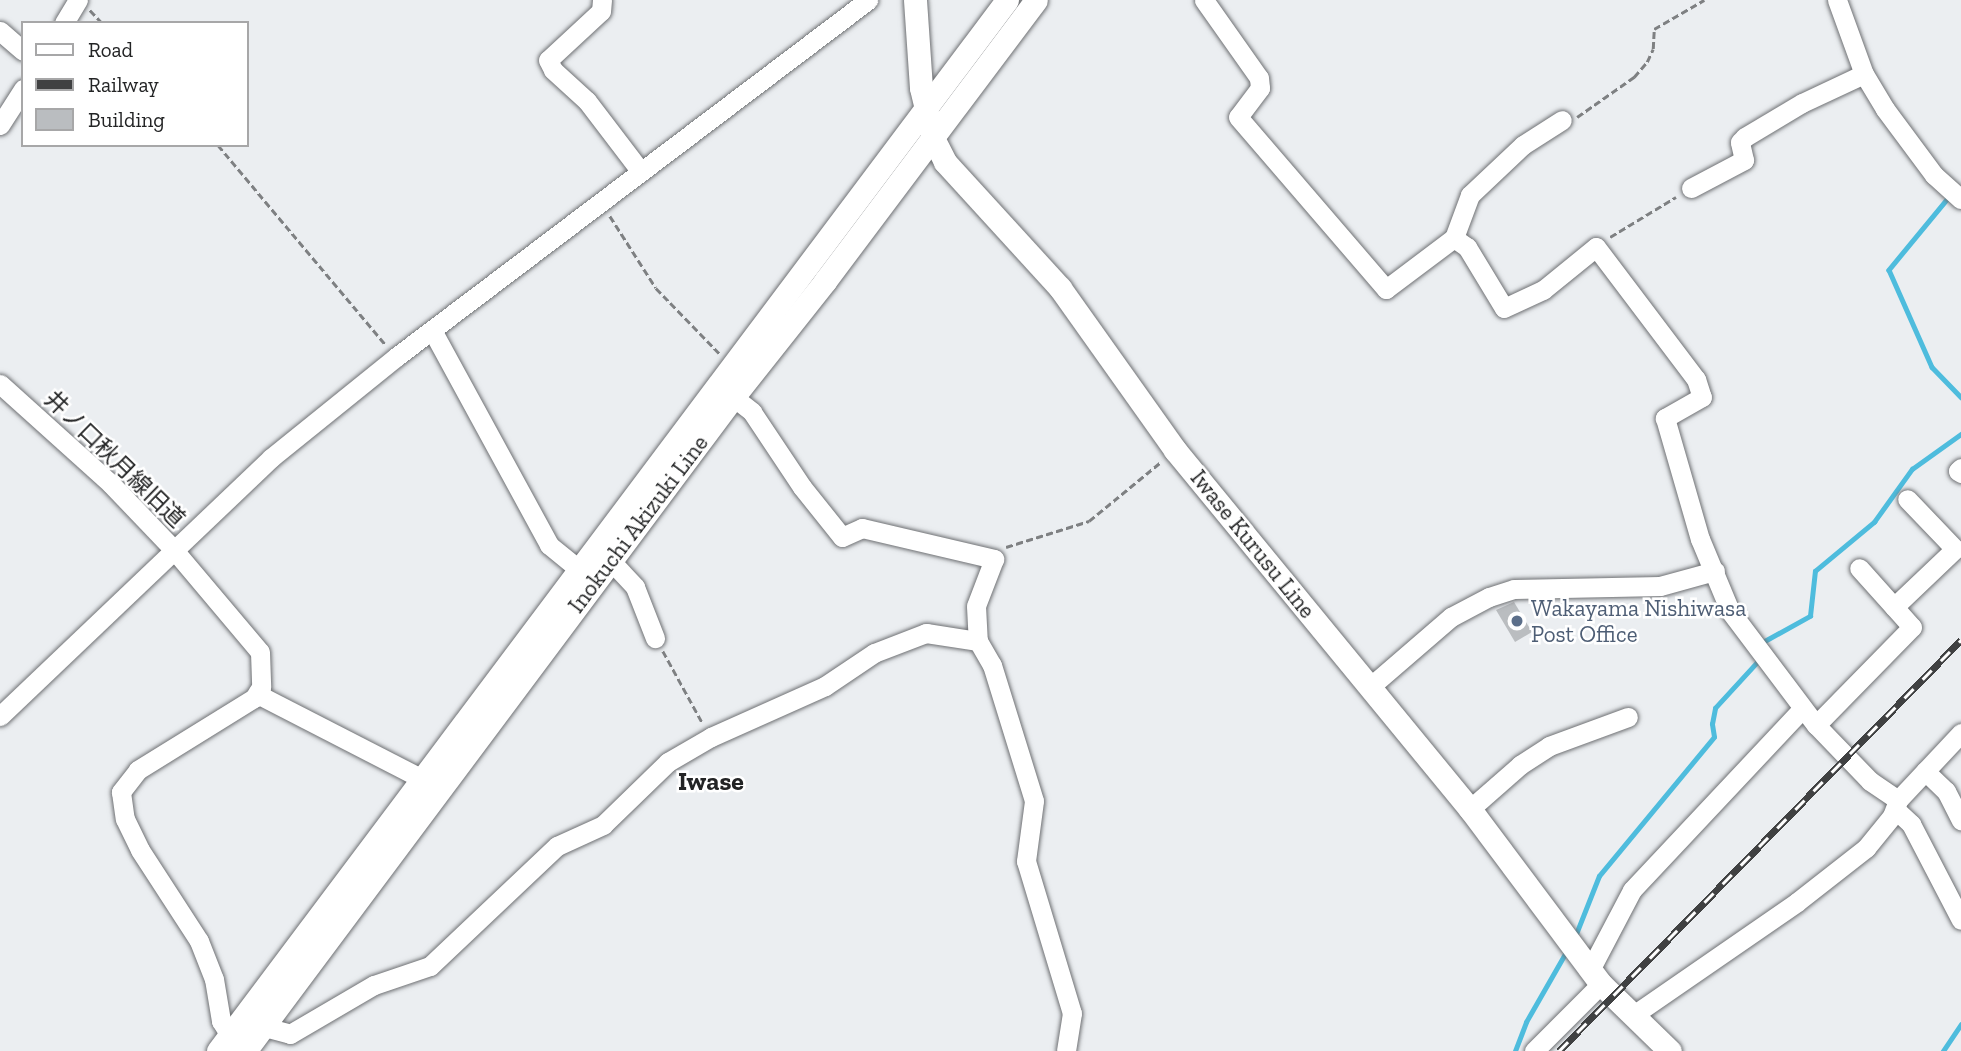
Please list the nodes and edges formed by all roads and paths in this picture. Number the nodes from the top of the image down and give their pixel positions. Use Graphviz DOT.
graph roads {
  1 [pos="78,0"];
  2 [pos="602,0"];
  3 [pos="868,0"];
  4 [pos="915,0"];
  5 [pos="1007,0"];
  6 [pos="1036,0"];
  7 [pos="1204,0"];
  8 [pos="1704,0"];
  9 [pos="1837,0"];
  10 [pos="65,21"];
  11 [pos="0,30"];
  12 [pos="21,49"];
  13 [pos="1864,74"];
  14 [pos="21,92"];
  15 [pos="926,110"];
  16 [pos="1562,120"];
  17 [pos="0,125"];
  18 [pos="933,138"];
  19 [pos="220,147"];
  20 [pos="640,172"];
  21 [pos="1691,188"];
  22 [pos="1961,199"];
  23 [pos="601,202"];
  24 [pos="1454,238"];
  25 [pos="1596,247"];
  26 [pos="432,330"];
  27 [pos="396,357"];
  28 [pos="735,367"];
  29 [pos="0,384"];
  30 [pos="727,391"];
  31 [pos="1175,450"];
  32 [pos="1961,468"];
  33 [pos="1961,473"];
  34 [pos="1907,499"];
  35 [pos="174,550"];
  36 [pos="994,559"];
  37 [pos="611,561"];
  38 [pos="1860,568"];
  39 [pos="581,571"];
  40 [pos="1715,571"];
  41 [pos="1894,607"];
  42 [pos="655,638"];
  43 [pos="978,641"];
  44 [pos="1371,686"];
  45 [pos="257,694"];
  46 [pos="1802,709"];
  47 [pos="0,716"];
  48 [pos="1628,717"];
  49 [pos="1816,725"];
  50 [pos="1961,733"];
  51 [pos="710,737"];
  52 [pos="1925,771"];
  53 [pos="424,780"];
  54 [pos="1897,805"];
  55 [pos="1470,809"];
  56 [pos="1961,820"];
  57 [pos="1961,920"];
  58 [pos="1595,977"];
  59 [pos="1632,1016"];
  60 [pos="261,1026"];
  61 [pos="233,1047"];
  62 [pos="1066,1051"];
  63 [pos="1534,1051"];
  64 [pos="1670,1051"];
  1 -- 10 [label="street"];
  2 -- 20 [label="street"];
  3 -- 20 [label="street"];
  4 -- 15 [label="main road, Iwase Kurusu Line"];
  5 -- 15 [label="main road, Inokuchi Akizuki Line"];
  6 -- 18 [label="main road, Inokuchi Akizuki Line"];
  7 -- 24 [label="street"];
  8 -- 16 [label="path"];
  9 -- 13 [label="street"];
  11 -- 12 [label="street"];
  13 -- 21 [label="street"];
  13 -- 22 [label="street"];
  14 -- 17 [label="street"];
  15 -- 18 [label="main road, Iwase Kurusu Line"];
  15 -- 28 [label="main road, Inokuchi Akizuki Line"];
  16 -- 24 [label="street"];
  18 -- 30 [label="main road, Inokuchi Akizuki Line"];
  18 -- 31 [label="main road, Iwase Kurusu Line"];
  19 -- 27 [label="path"];
  20 -- 23 [label="street"];
  21 -- 25 [label="path"];
  23 -- 26 [label="street"];
  23 -- 28 [label="path"];
  24 -- 25 [label="street"];
  25 -- 40 [label="street"];
  26 -- 27 [label="street"];
  26 -- 39 [label="street"];
  27 -- 35 [label="street"];
  28 -- 30 [label="main road, Inokuchi Akizuki Line"];
  29 -- 35 [label="street, 井ノ口秋月線旧道"];
  30 -- 36 [label="street"];
  30 -- 37 [label="main road, Inokuchi Akizuki Line"];
  30 -- 39 [label="main road, Inokuchi Akizuki Line"];
  31 -- 36 [label="path"];
  31 -- 44 [label="main road, Iwase Kurusu Line"];
  32 -- 33 [label="street"];
  34 -- 41 [label="street"];
  35 -- 45 [label="street"];
  35 -- 47 [label="street, 井ノ口秋月線旧道"];
  36 -- 43 [label="street"];
  37 -- 42 [label="street"];
  37 -- 60 [label="main road, Inokuchi Akizuki Line"];
  38 -- 41 [label="street"];
  39 -- 53 [label="main road, Inokuchi Akizuki Line"];
  40 -- 44 [label="street"];
  40 -- 46 [label="street"];
  41 -- 49 [label="street"];
  42 -- 51 [label="path"];
  43 -- 51 [label="street"];
  43 -- 62 [label="street"];
  44 -- 55 [label="main road, Iwase Kurusu Line"];
  45 -- 53 [label="street"];
  45 -- 61 [label="street"];
  46 -- 49 [label="street"];
  46 -- 58 [label="street"];
  48 -- 55 [label="street"];
  49 -- 54 [label="street"];
  50 -- 52 [label="street"];
  51 -- 60 [label="street"];
  52 -- 54 [label="street"];
  52 -- 56 [label="street"];
  53 -- 61 [label="main road, Inokuchi Akizuki Line"];
  54 -- 57 [label="street"];
  54 -- 59 [label="street"];
  55 -- 58 [label="main road, Iwase Kurusu Line"];
  58 -- 59 [label="main road, Iwase Kurusu Line"];
  58 -- 63 [label="street"];
  59 -- 64 [label="main road, Iwase Kurusu Line"];
  60 -- 61 [label="main road, Inokuchi Akizuki Line"];
}
